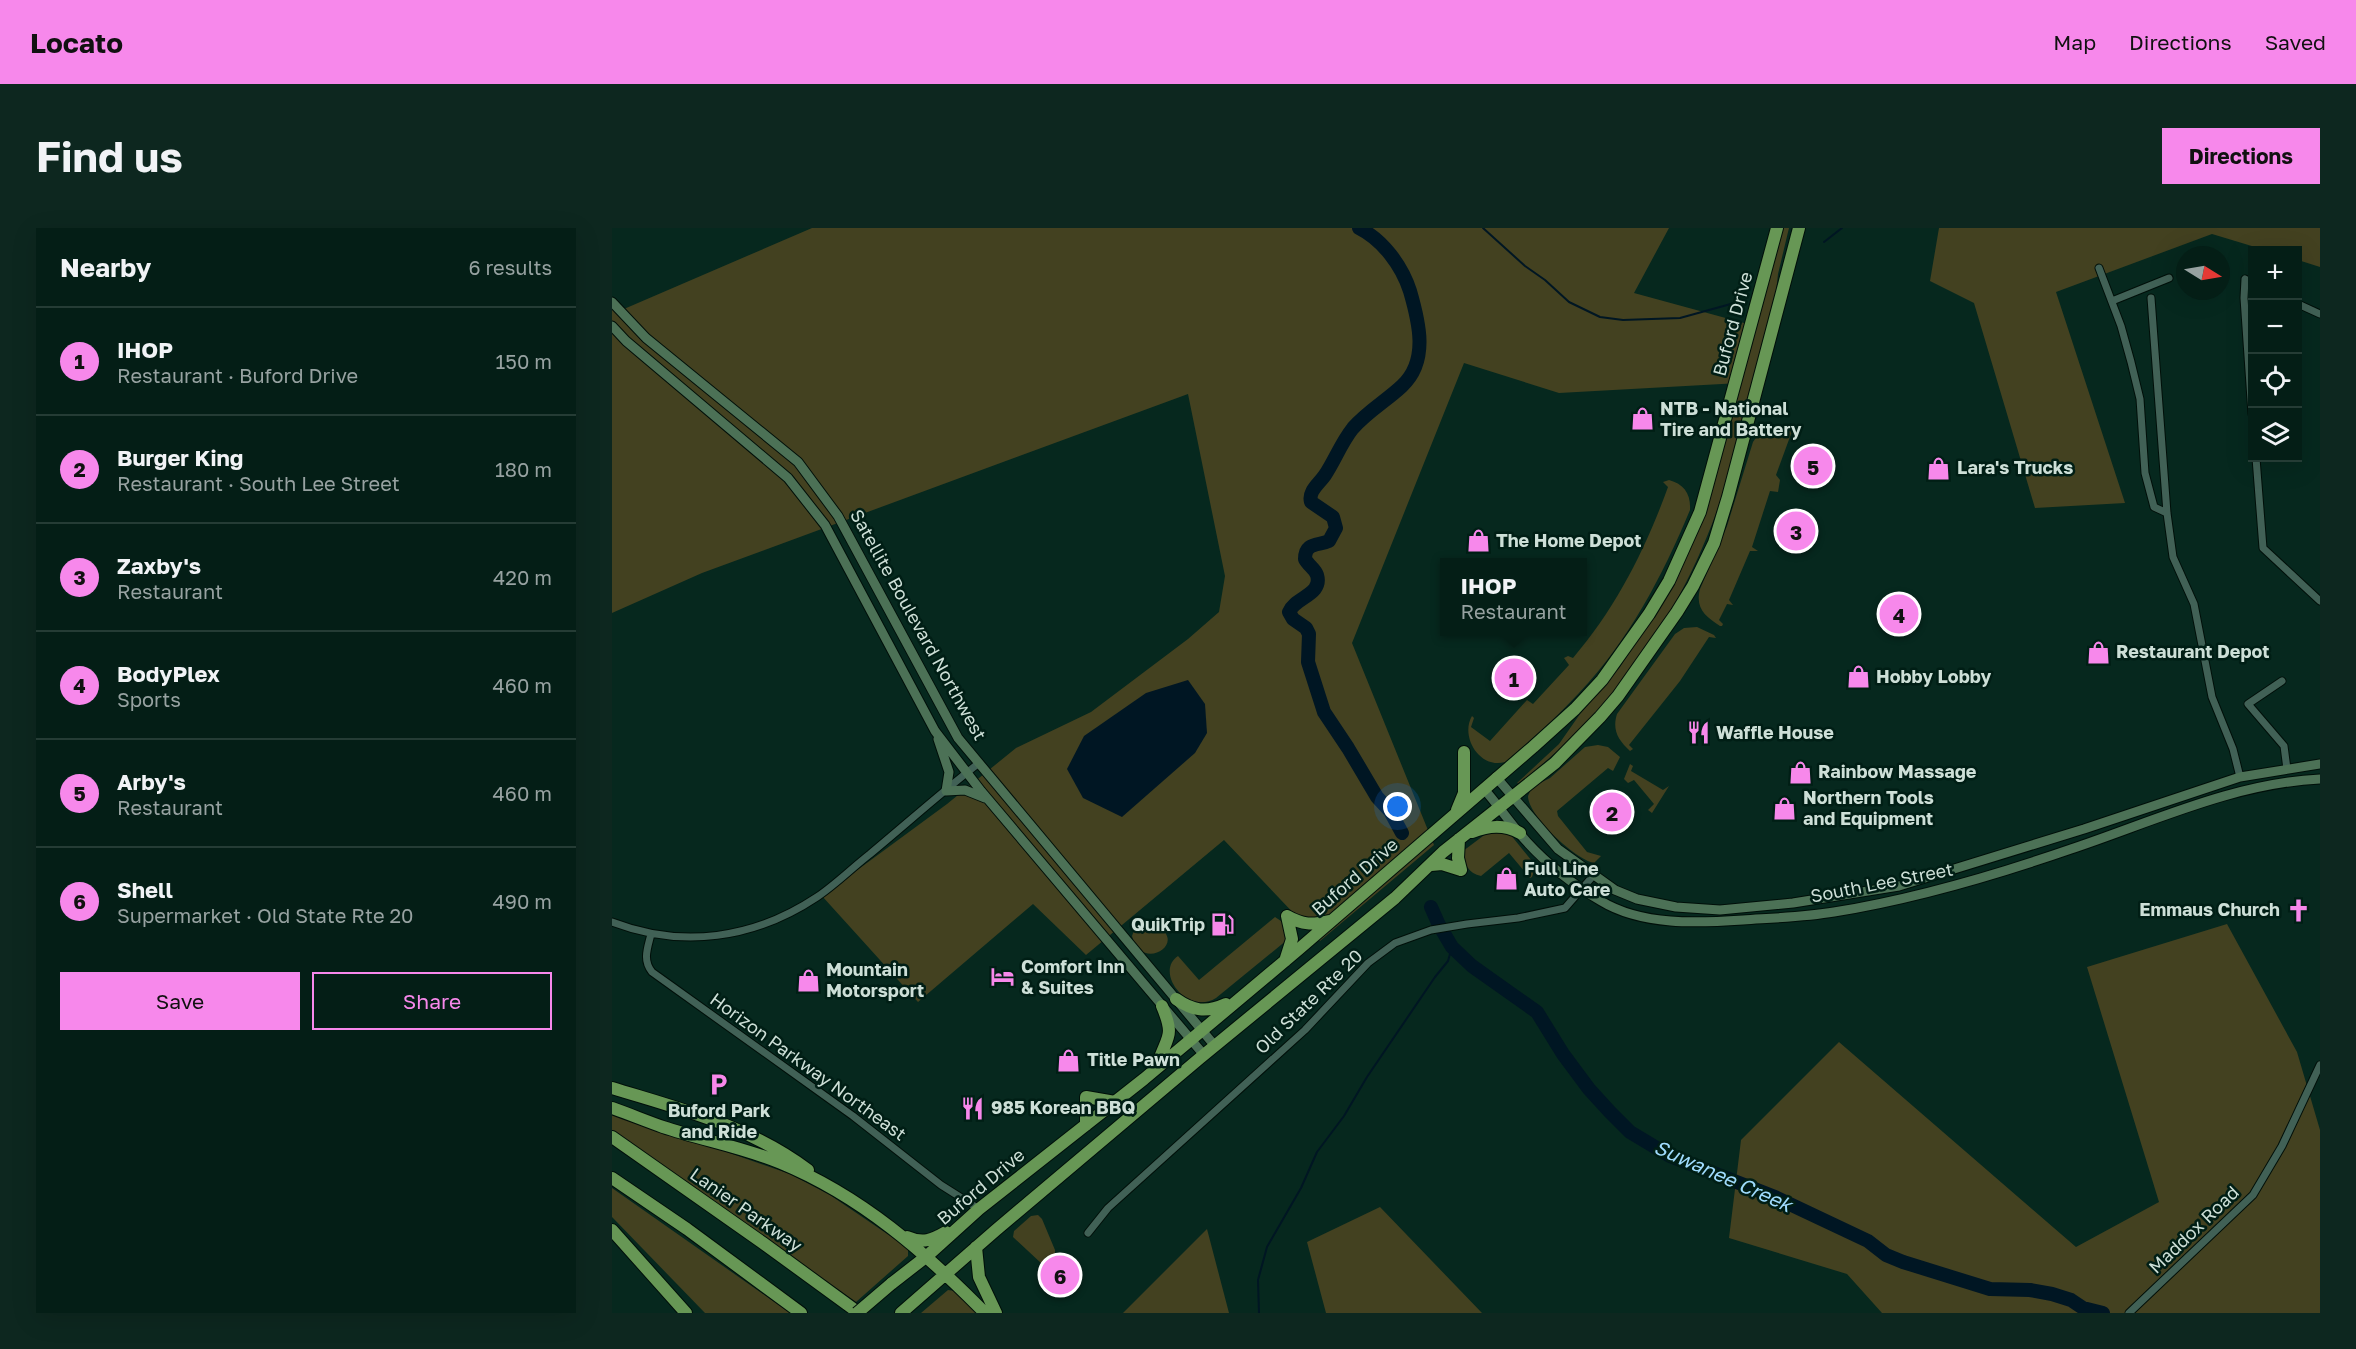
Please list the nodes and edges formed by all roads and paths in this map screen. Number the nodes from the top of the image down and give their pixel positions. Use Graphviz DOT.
graph roads {
  1 [pos="1777,228"];
  2 [pos="1799,228"];
  3 [pos="2099,268"];
  4 [pos="2169,278"];
  5 [pos="2248,280"];
  6 [pos="2151,298"];
  7 [pos="2112,301"];
  8 [pos="612,302"];
  9 [pos="2302,306"];
  10 [pos="2320,314"];
  11 [pos="612,326"];
  12 [pos="2253,408"];
  13 [pos="2256,462"];
  14 [pos="2167,513"];
  15 [pos="2320,601"];
  16 [pos="2282,681"];
  17 [pos="935,731"];
  18 [pos="1464,752"];
  19 [pos="979,764"];
  20 [pos="2320,764"];
  21 [pos="2287,769"];
  22 [pos="967,773"];
  23 [pos="1496,777"];
  24 [pos="2240,777"];
  25 [pos="2320,779"];
  26 [pos="1484,789"];
  27 [pos="946,791"];
  28 [pos="1513,795"];
  29 [pos="987,799"];
  30 [pos="1499,806"];
  31 [pos="1456,813"];
  32 [pos="1520,833"];
  33 [pos="1462,837"];
  34 [pos="1431,865"];
  35 [pos="1593,876"];
  36 [pos="1581,888"];
  37 [pos="1334,920"];
  38 [pos="612,922"];
  39 [pos="651,934"];
  40 [pos="1285,961"];
  41 [pos="1243,996"];
  42 [pos="1176,999"];
  43 [pos="1162,1006"];
  44 [pos="1202,1030"];
  45 [pos="1191,1040"];
  46 [pos="1215,1046"];
  47 [pos="1204,1055"];
  48 [pos="2320,1065"];
  49 [pos="1156,1069"];
  50 [pos="612,1088"];
  51 [pos="1115,1102"];
  52 [pos="612,1108"];
  53 [pos="1086,1125"];
  54 [pos="612,1137"];
  55 [pos="612,1178"];
  56 [pos="838,1192"];
  57 [pos="979,1209"];
  58 [pos="966,1221"];
  59 [pos="612,1230"];
  60 [pos="1088,1233"];
  61 [pos="900,1234"];
  62 [pos="976,1247"];
  63 [pos="927,1256"];
  64 [pos="945,1273"];
  65 [pos="686,1313"];
  66 [pos="801,1313"];
  67 [pos="858,1313"];
  68 [pos="901,1313"];
  69 [pos="985,1313"];
  70 [pos="996,1313"];
  71 [pos="2129,1313"];
  1 -- 23 [label="highway, Buford Drive"];
  2 -- 28 [label="highway"];
  3 -- 7 [label="street"];
  4 -- 7 [label="street"];
  5 -- 12 [label="street"];
  6 -- 14 [label="street"];
  7 -- 14 [label="street"];
  8 -- 19 [label="main road, Satellite Boulevard Northwest"];
  9 -- 10 [label="street"];
  11 -- 17 [label="main road, Satellite Boulevard Northwest"];
  13 -- 15 [label="street"];
  14 -- 24 [label="street"];
  16 -- 21 [label="street"];
  17 -- 22 [label="main road, Satellite Boulevard Northwest"];
  17 -- 27 [label="main road"];
  18 -- 31 [label="highway"];
  19 -- 22 [label="street"];
  19 -- 42 [label="main road, Satellite Boulevard Northwest"];
  20 -- 21 [label="main road, South Lee Street"];
  21 -- 24 [label="main road, South Lee Street"];
  22 -- 27 [label="street"];
  22 -- 29 [label="main road, Satellite Boulevard Northwest"];
  23 -- 26 [label="highway, Buford Drive"];
  23 -- 28 [label="main road, South Lee Street"];
  24 -- 35 [label="main road, South Lee Street"];
  25 -- 36 [label="main road, South Lee Street"];
  26 -- 30 [label="main road, South Lee Street"];
  26 -- 31 [label="highway, Buford Drive"];
  27 -- 29 [label="main road"];
  27 -- 39 [label="street"];
  28 -- 30 [label="highway"];
  28 -- 35 [label="main road, South Lee Street"];
  29 -- 43 [label="main road, Satellite Boulevard Northwest"];
  30 -- 32 [label="main road, South Lee Street"];
  30 -- 33 [label="highway"];
  31 -- 37 [label="highway, Buford Drive"];
  32 -- 33 [label="highway"];
  32 -- 36 [label="main road, South Lee Street"];
  33 -- 34 [label="highway"];
  33 -- 34 [label="highway"];
  34 -- 46 [label="highway"];
  35 -- 36 [label="street, Old State Rte 20"];
  36 -- 60 [label="street, Old State Rte 20"];
  37 -- 40 [label="highway, Buford Drive"];
  37 -- 40 [label="highway"];
  38 -- 39 [label="street"];
  39 -- 57 [label="street, Horizon Parkway Northeast"];
  40 -- 41 [label="highway, Buford Drive"];
  41 -- 42 [label="highway"];
  41 -- 44 [label="highway, Buford Drive"];
  42 -- 44 [label="main road, Satellite Boulevard Northwest"];
  43 -- 45 [label="main road, Satellite Boulevard Northwest"];
  43 -- 49 [label="highway"];
  44 -- 45 [label="highway, Buford Drive"];
  44 -- 46 [label="main road, Satellite Boulevard Northwest"];
  45 -- 47 [label="main road, Satellite Boulevard Northwest"];
  45 -- 49 [label="highway, Buford Drive"];
  46 -- 47 [label="highway"];
  47 -- 62 [label="highway"];
  48 -- 71 [label="street, Maddox Road"];
  49 -- 51 [label="highway, Buford Drive"];
  50 -- 56 [label="highway"];
  51 -- 53 [label="highway, Buford Drive"];
  51 -- 53 [label="highway"];
  52 -- 56 [label="highway"];
  53 -- 57 [label="highway, Buford Drive"];
  54 -- 67 [label="highway, Lanier Parkway"];
  55 -- 66 [label="highway"];
  56 -- 61 [label="highway"];
  57 -- 58 [label="highway, Buford Drive"];
  58 -- 61 [label="highway"];
  58 -- 63 [label="highway, Buford Drive"];
  59 -- 65 [label="highway"];
  61 -- 63 [label="highway"];
  62 -- 64 [label="highway"];
  62 -- 70 [label="highway"];
  63 -- 64 [label="highway"];
  63 -- 67 [label="highway, Buford Drive, bridge"];
  64 -- 68 [label="highway"];
  64 -- 69 [label="highway"];
}
